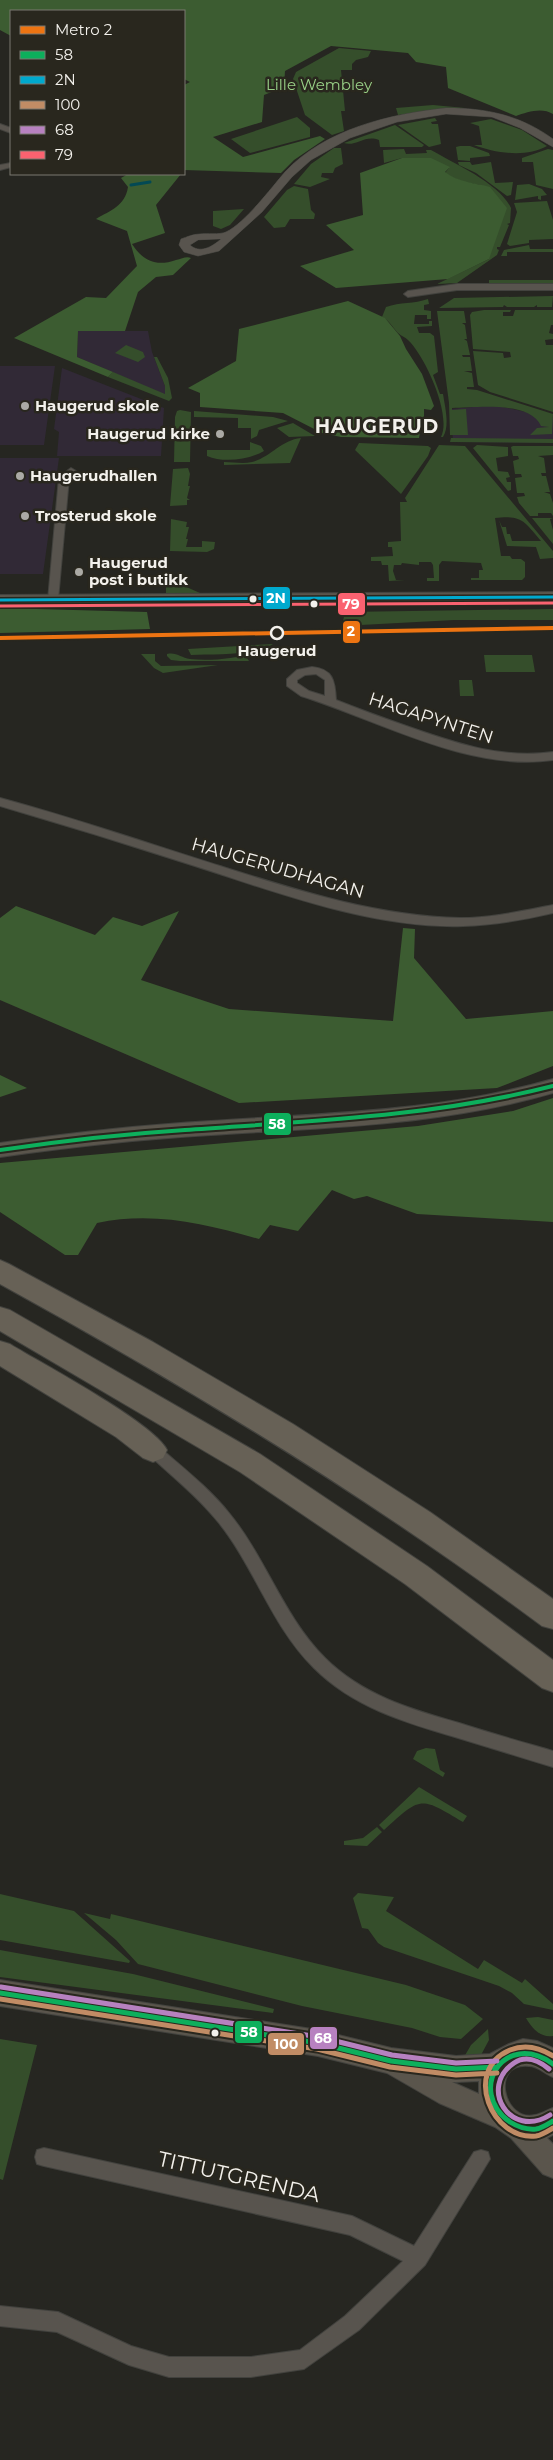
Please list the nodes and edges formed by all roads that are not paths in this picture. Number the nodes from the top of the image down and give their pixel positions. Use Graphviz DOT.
graph roads {
  1 [pos="553,144"];
  2 [pos="228,235"];
  3 [pos="553,287"];
  4 [pos="408,294"];
  5 [pos="71,471"];
  6 [pos="553,597"];
  7 [pos="0,600"];
  8 [pos="53,600"];
  9 [pos="332,701"];
  10 [pos="553,756"];
  11 [pos="0,802"];
  12 [pos="553,909"];
  13 [pos="553,1086"];
  14 [pos="0,1150"];
  15 [pos="0,1270"];
  16 [pos="0,1318"];
  17 [pos="0,1352"];
  18 [pos="153,1450"];
  19 [pos="553,1616"];
  20 [pos="553,1678"];
  21 [pos="553,1759"];
  22 [pos="0,1993"];
  23 [pos="549,2057"];
  24 [pos="391,2061"];
  25 [pos="497,2067"];
  26 [pos="553,2122"];
  27 [pos="512,2123"];
  28 [pos="44,2157"];
  29 [pos="481,2159"];
  30 [pos="553,2164"];
  31 [pos="418,2258"];
  32 [pos="0,2316"];
  1 -- 2 [label="street"];
  3 -- 4 [label="street"];
  5 -- 8 [label="street"];
  6 -- 8 [label="main road"];
  7 -- 8 [label="main road"];
  9 -- 10 [label="street, HAGAPYNTEN"];
  11 -- 12 [label="street, HAUGERUDHAGAN"];
  13 -- 14 [label="main road"];
  15 -- 19 [label="highway"];
  16 -- 20 [label="highway"];
  17 -- 18 [label="highway"];
  18 -- 21 [label="street"];
  22 -- 24 [label="main road"];
  23 -- 25 [label="main road"];
  24 -- 25 [label="main road"];
  24 -- 27 [label="main road"];
  25 -- 27 [label="main road"];
  26 -- 27 [label="main road"];
  27 -- 30 [label="main road"];
  28 -- 31 [label="street, TITTUTGRENDA"];
  29 -- 31 [label="street"];
  31 -- 32 [label="street"];
}
